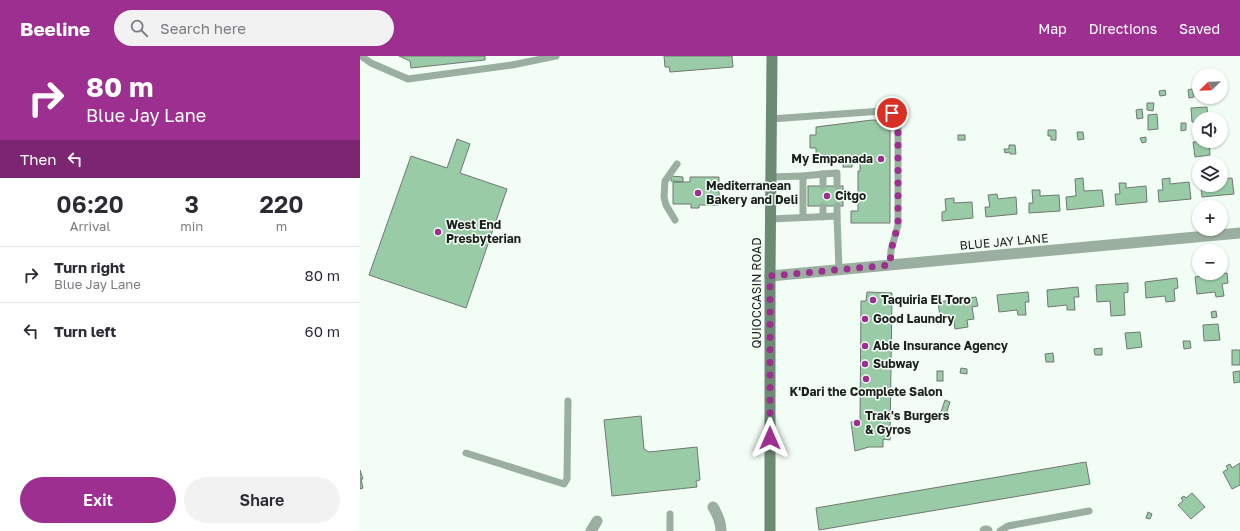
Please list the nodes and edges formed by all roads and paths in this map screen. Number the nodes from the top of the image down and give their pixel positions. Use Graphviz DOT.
graph roads {
  1 [pos="361,56"];
  2 [pos="556,56"];
  3 [pos="772,56"];
  4 [pos="771,119"];
  5 [pos="677,164"];
  6 [pos="822,174"];
  7 [pos="803,176"];
  8 [pos="771,177"];
  9 [pos="823,186"];
  10 [pos="837,186"];
  11 [pos="823,206"];
  12 [pos="837,206"];
  13 [pos="837,216"];
  14 [pos="804,217"];
  15 [pos="823,217"];
  16 [pos="771,219"];
  17 [pos="675,220"];
  18 [pos="1240,233"];
  19 [pos="890,265"];
  20 [pos="839,270"];
  21 [pos="770,276"];
  22 [pos="568,401"];
  23 [pos="466,453"];
  24 [pos="712,507"];
  25 [pos="1089,512"];
  26 [pos="670,514"];
  27 [pos="597,521"];
  28 [pos="591,531"];
  29 [pos="670,531"];
  30 [pos="722,531"];
  31 [pos="770,531"];
  32 [pos="1000,531"];
  1 -- 2 [label="lane"];
  3 -- 4 [label="main road, QUIOCCASIN ROAD"];
  4 -- 8 [label="main road, QUIOCCASIN ROAD"];
  4 -- 19 [label="lane"];
  5 -- 17 [label="lane"];
  6 -- 7 [label="lane"];
  6 -- 9 [label="lane"];
  6 -- 10 [label="lane"];
  7 -- 8 [label="lane"];
  7 -- 14 [label="lane"];
  8 -- 16 [label="main road, QUIOCCASIN ROAD"];
  11 -- 15 [label="lane"];
  12 -- 13 [label="lane"];
  13 -- 15 [label="lane"];
  13 -- 20 [label="lane"];
  14 -- 15 [label="lane"];
  14 -- 16 [label="lane"];
  16 -- 21 [label="main road, QUIOCCASIN ROAD"];
  18 -- 19 [label="street, BLUE JAY LANE"];
  19 -- 20 [label="street, BLUE JAY LANE"];
  20 -- 21 [label="street, BLUE JAY LANE"];
  21 -- 31 [label="main road, QUIOCCASIN ROAD"];
  22 -- 23 [label="lane"];
  24 -- 30 [label="street"];
  25 -- 32 [label="lane"];
  26 -- 29 [label="lane"];
  27 -- 28 [label="street"];
}
